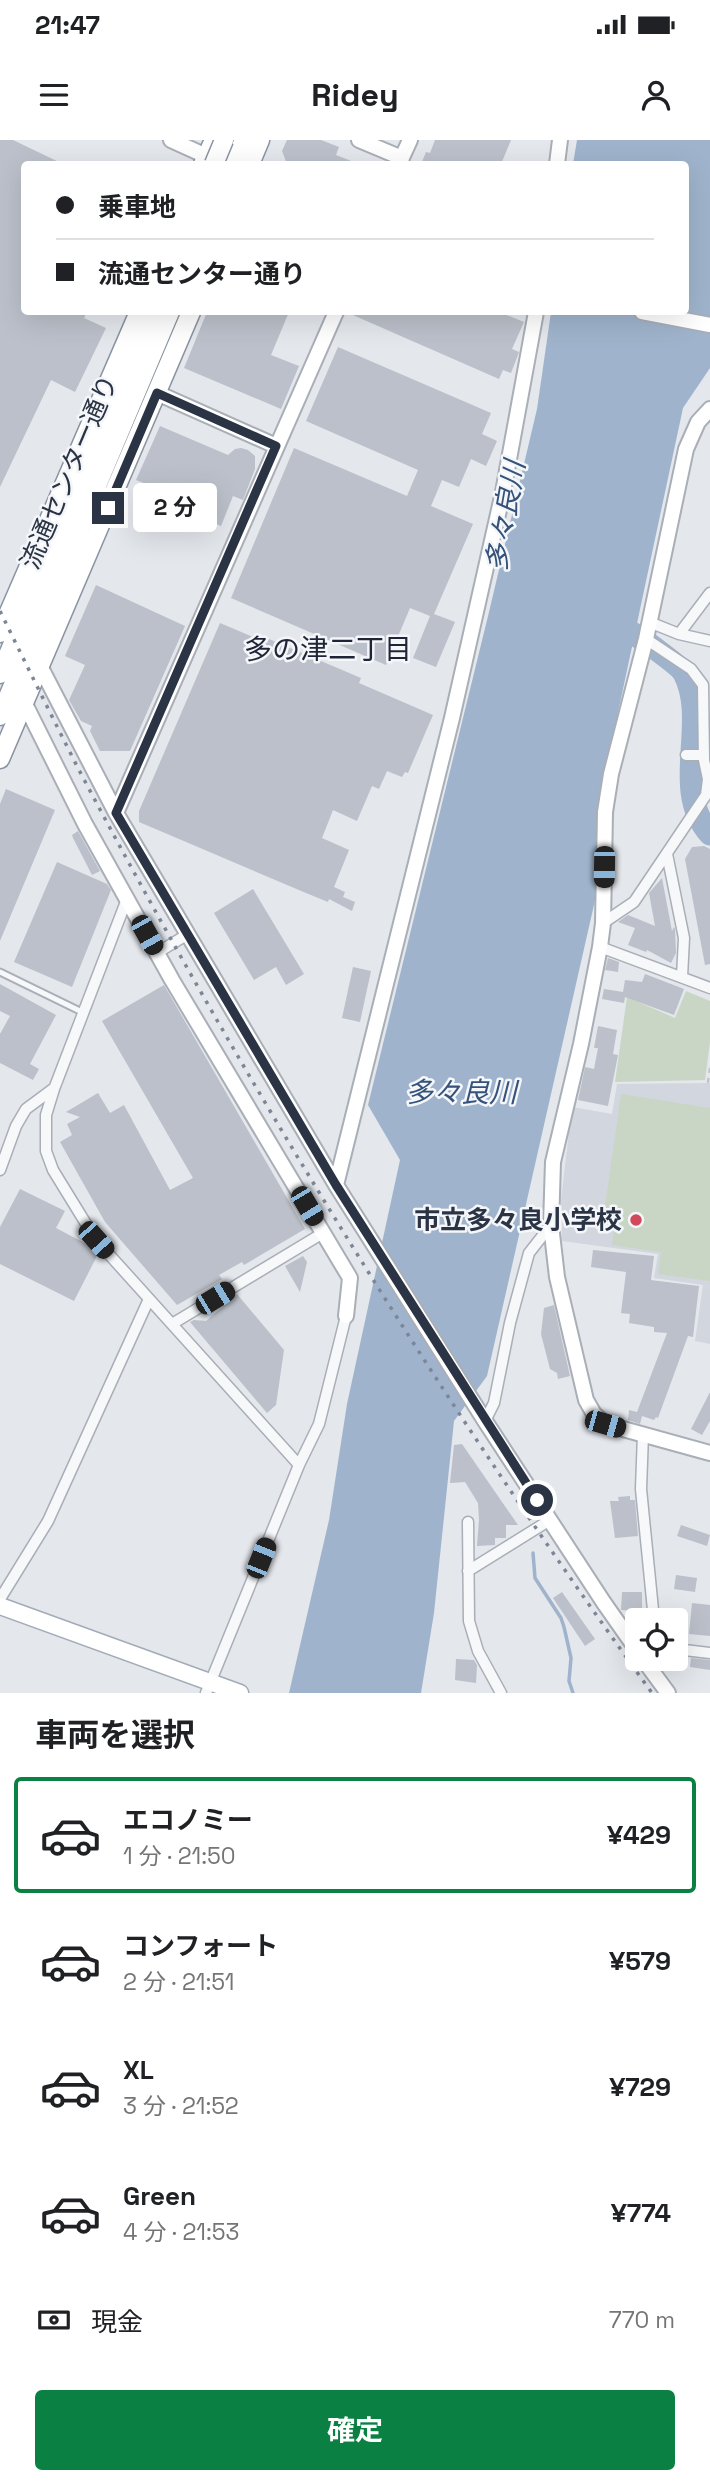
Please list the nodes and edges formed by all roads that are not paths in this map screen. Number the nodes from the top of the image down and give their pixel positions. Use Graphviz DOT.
graph roads {
  1 [pos="171,140"];
  2 [pos="214,140"];
  3 [pos="224,140"];
  4 [pos="244,140"];
  5 [pos="260,140"];
  6 [pos="359,140"];
  7 [pos="410,140"];
  8 [pos="560,140"];
  9 [pos="206,161"];
  10 [pos="208,161"];
  11 [pos="209,161"];
  12 [pos="234,161"];
  13 [pos="251,161"];
  14 [pos="401,161"];
  15 [pos="557,161"];
  16 [pos="138,315"];
  17 [pos="151,315"];
  18 [pos="169,315"];
  19 [pos="190,315"];
  20 [pos="335,315"];
  21 [pos="535,315"];
  22 [pos="658,315"];
  23 [pos="710,325"];
  24 [pos="157,393"];
  25 [pos="710,409"];
  26 [pos="276,446"];
  27 [pos="73,521"];
  28 [pos="710,593"];
  29 [pos="649,622"];
  30 [pos="0,633"];
  31 [pos="679,634"];
  32 [pos="646,639"];
  33 [pos="710,641"];
  34 [pos="39,664"];
  35 [pos="0,674"];
  36 [pos="24,702"];
  37 [pos="0,716"];
  38 [pos="686,755"];
  39 [pos="0,759"];
  40 [pos="706,759"];
  41 [pos="708,798"];
  42 [pos="116,813"];
  43 [pos="667,855"];
  44 [pos="127,899"];
  45 [pos="603,923"];
  46 [pos="188,934"];
  47 [pos="600,947"];
  48 [pos="157,953"];
  49 [pos="0,972"];
  50 [pos="682,977"];
  51 [pos="710,988"];
  52 [pos="82,1012"];
  53 [pos="54,1089"];
  54 [pos="0,1170"];
  55 [pos="336,1185"];
  56 [pos="551,1225"];
  57 [pos="323,1233"];
  58 [pos="149,1298"];
  59 [pos="346,1316"];
  60 [pos="172,1324"];
  61 [pos="483,1416"];
  62 [pos="643,1434"];
  63 [pos="710,1453"];
  64 [pos="299,1465"];
  65 [pos="550,1520"];
  66 [pos="468,1522"];
  67 [pos="468,1571"];
  68 [pos="0,1599"];
  69 [pos="0,1606"];
  70 [pos="653,1608"];
  71 [pos="625,1632"];
  72 [pos="688,1650"];
  73 [pos="710,1653"];
  74 [pos="652,1671"];
  75 [pos="208,1688"];
  76 [pos="240,1693"];
  77 [pos="501,1693"];
  78 [pos="668,1693"];
  1 -- 9 [label="street"];
  2 -- 10 [label="highway"];
  3 -- 11 [label="highway, bridge"];
  4 -- 12 [label="highway"];
  5 -- 13 [label="highway"];
  6 -- 14 [label="street"];
  7 -- 14 [label="street"];
  8 -- 15 [label="street"];
  16 -- 30 [label="highway, 流通センター通り"];
  17 -- 27 [label="highway"];
  18 -- 27 [label="highway"];
  19 -- 24 [label="highway, 流通センター通り"];
  20 -- 26 [label="street"];
  21 -- 55 [label="street"];
  22 -- 23 [label="street"];
  24 -- 26 [label="street"];
  24 -- 34 [label="highway, 流通センター通り"];
  25 -- 29 [label="street"];
  26 -- 42 [label="street"];
  27 -- 35 [label="highway"];
  27 -- 37 [label="highway"];
  28 -- 31 [label="street"];
  29 -- 31 [label="street"];
  29 -- 32 [label="street"];
  31 -- 33 [label="street"];
  32 -- 40 [label="street"];
  32 -- 45 [label="street"];
  34 -- 36 [label="highway, 流通センター通り"];
  34 -- 42 [label="street"];
  36 -- 39 [label="highway, 流通センター通り"];
  36 -- 44 [label="street"];
  38 -- 40 [label="street"];
  40 -- 41 [label="street"];
  41 -- 43 [label="street"];
  42 -- 46 [label="street"];
  43 -- 45 [label="street"];
  43 -- 50 [label="street"];
  44 -- 48 [label="street"];
  44 -- 52 [label="street"];
  45 -- 47 [label="street"];
  46 -- 48 [label="street"];
  46 -- 55 [label="street"];
  47 -- 50 [label="street"];
  47 -- 56 [label="street"];
  48 -- 57 [label="street"];
  49 -- 52 [label="lane"];
  50 -- 51 [label="street"];
  52 -- 53 [label="street"];
  53 -- 54 [label="street"];
  53 -- 58 [label="street"];
  55 -- 61 [label="street"];
  56 -- 61 [label="street"];
  56 -- 62 [label="street"];
  57 -- 59 [label="street"];
  57 -- 60 [label="street"];
  58 -- 60 [label="street"];
  58 -- 68 [label="street"];
  59 -- 64 [label="street"];
  60 -- 64 [label="street"];
  61 -- 65 [label="street"];
  62 -- 63 [label="street"];
  62 -- 70 [label="street"];
  64 -- 75 [label="street"];
  65 -- 67 [label="street"];
  65 -- 71 [label="street"];
  66 -- 67 [label="street"];
  67 -- 77 [label="street"];
  69 -- 75 [label="main road"];
  72 -- 73 [label="street"];
  74 -- 78 [label="street"];
  75 -- 76 [label="main road"];
}
